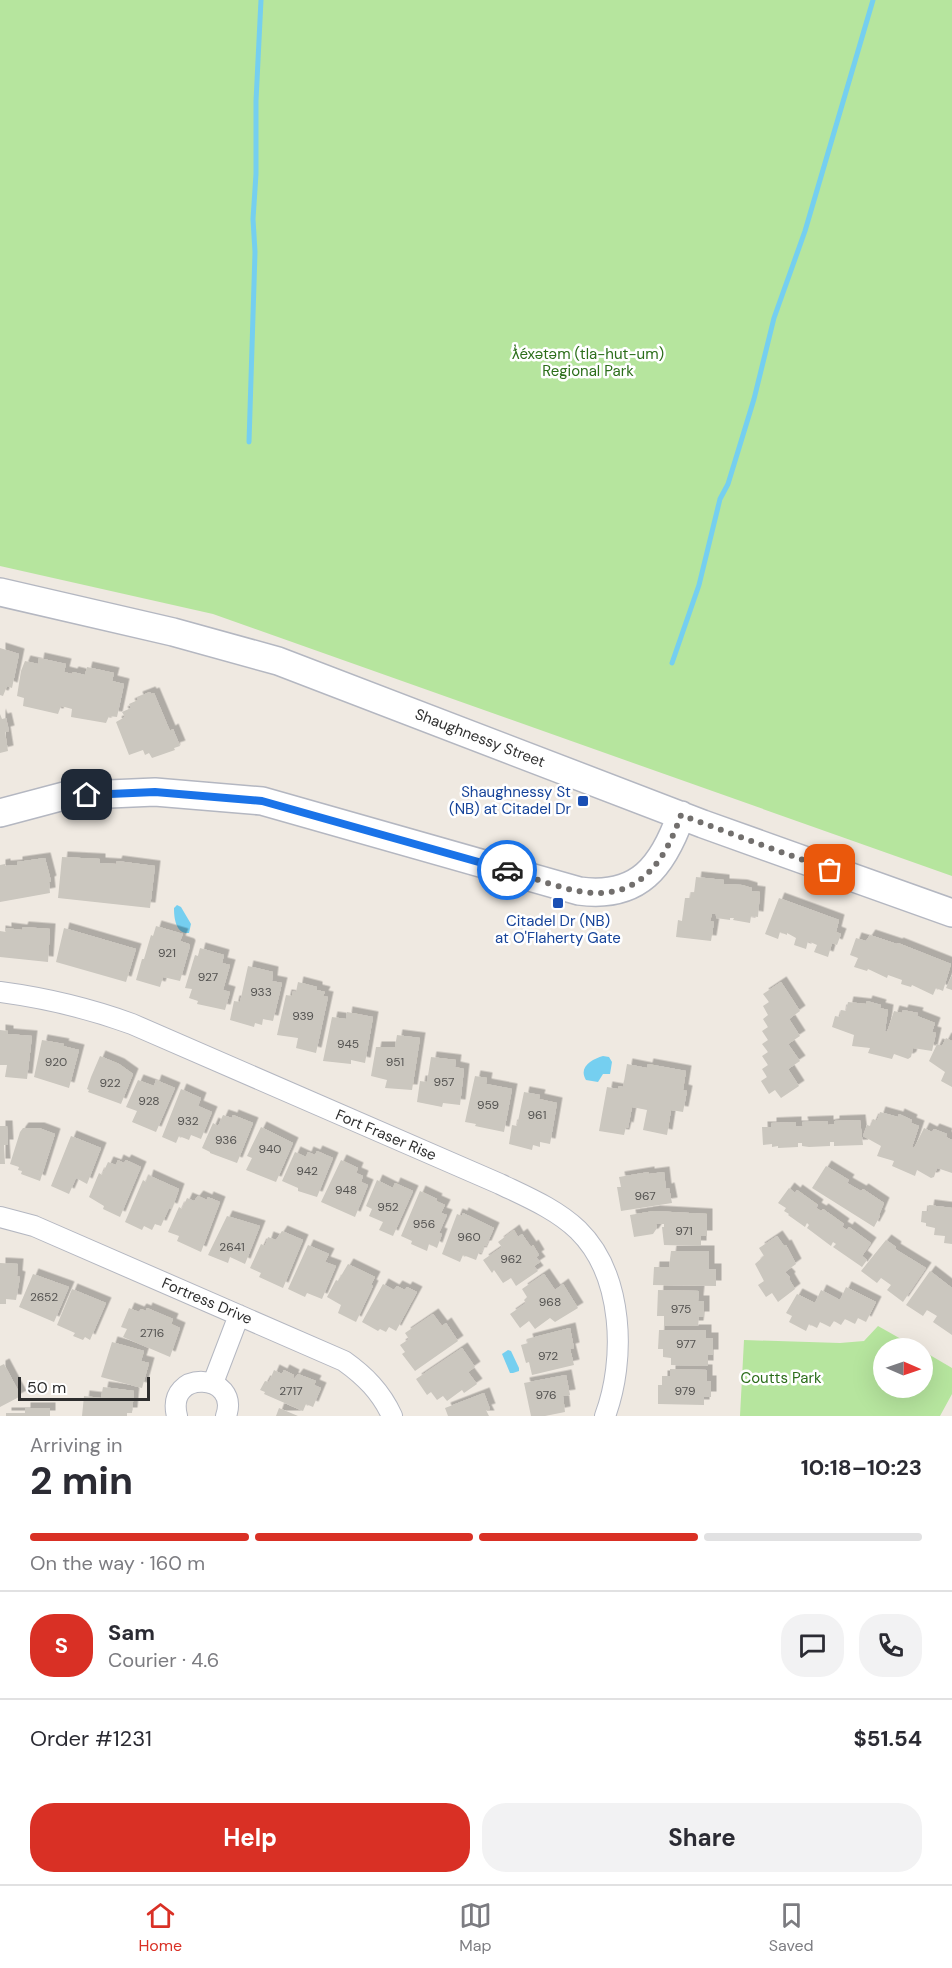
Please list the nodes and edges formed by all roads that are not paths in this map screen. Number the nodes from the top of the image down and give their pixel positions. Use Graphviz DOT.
graph roads {
  1 [pos="0,592"];
  2 [pos="0,813"];
  3 [pos="681,815"];
  4 [pos="952,913"];
  5 [pos="0,993"];
  6 [pos="0,1217"];
  7 [pos="239,1315"];
  8 [pos="213,1383"];
  9 [pos="177,1416"];
  10 [pos="226,1416"];
  11 [pos="392,1416"];
  12 [pos="605,1416"];
  1 -- 3 [label="main road, Shaughnessy Street"];
  2 -- 3 [label="main road"];
  3 -- 4 [label="main road, Shaughnessy Street"];
  5 -- 12 [label="street, Fort Fraser Rise"];
  6 -- 7 [label="street, Fortress Drive"];
  7 -- 8 [label="street"];
  7 -- 11 [label="street, Fortress Drive"];
  8 -- 9 [label="street"];
  8 -- 10 [label="street"];
}
